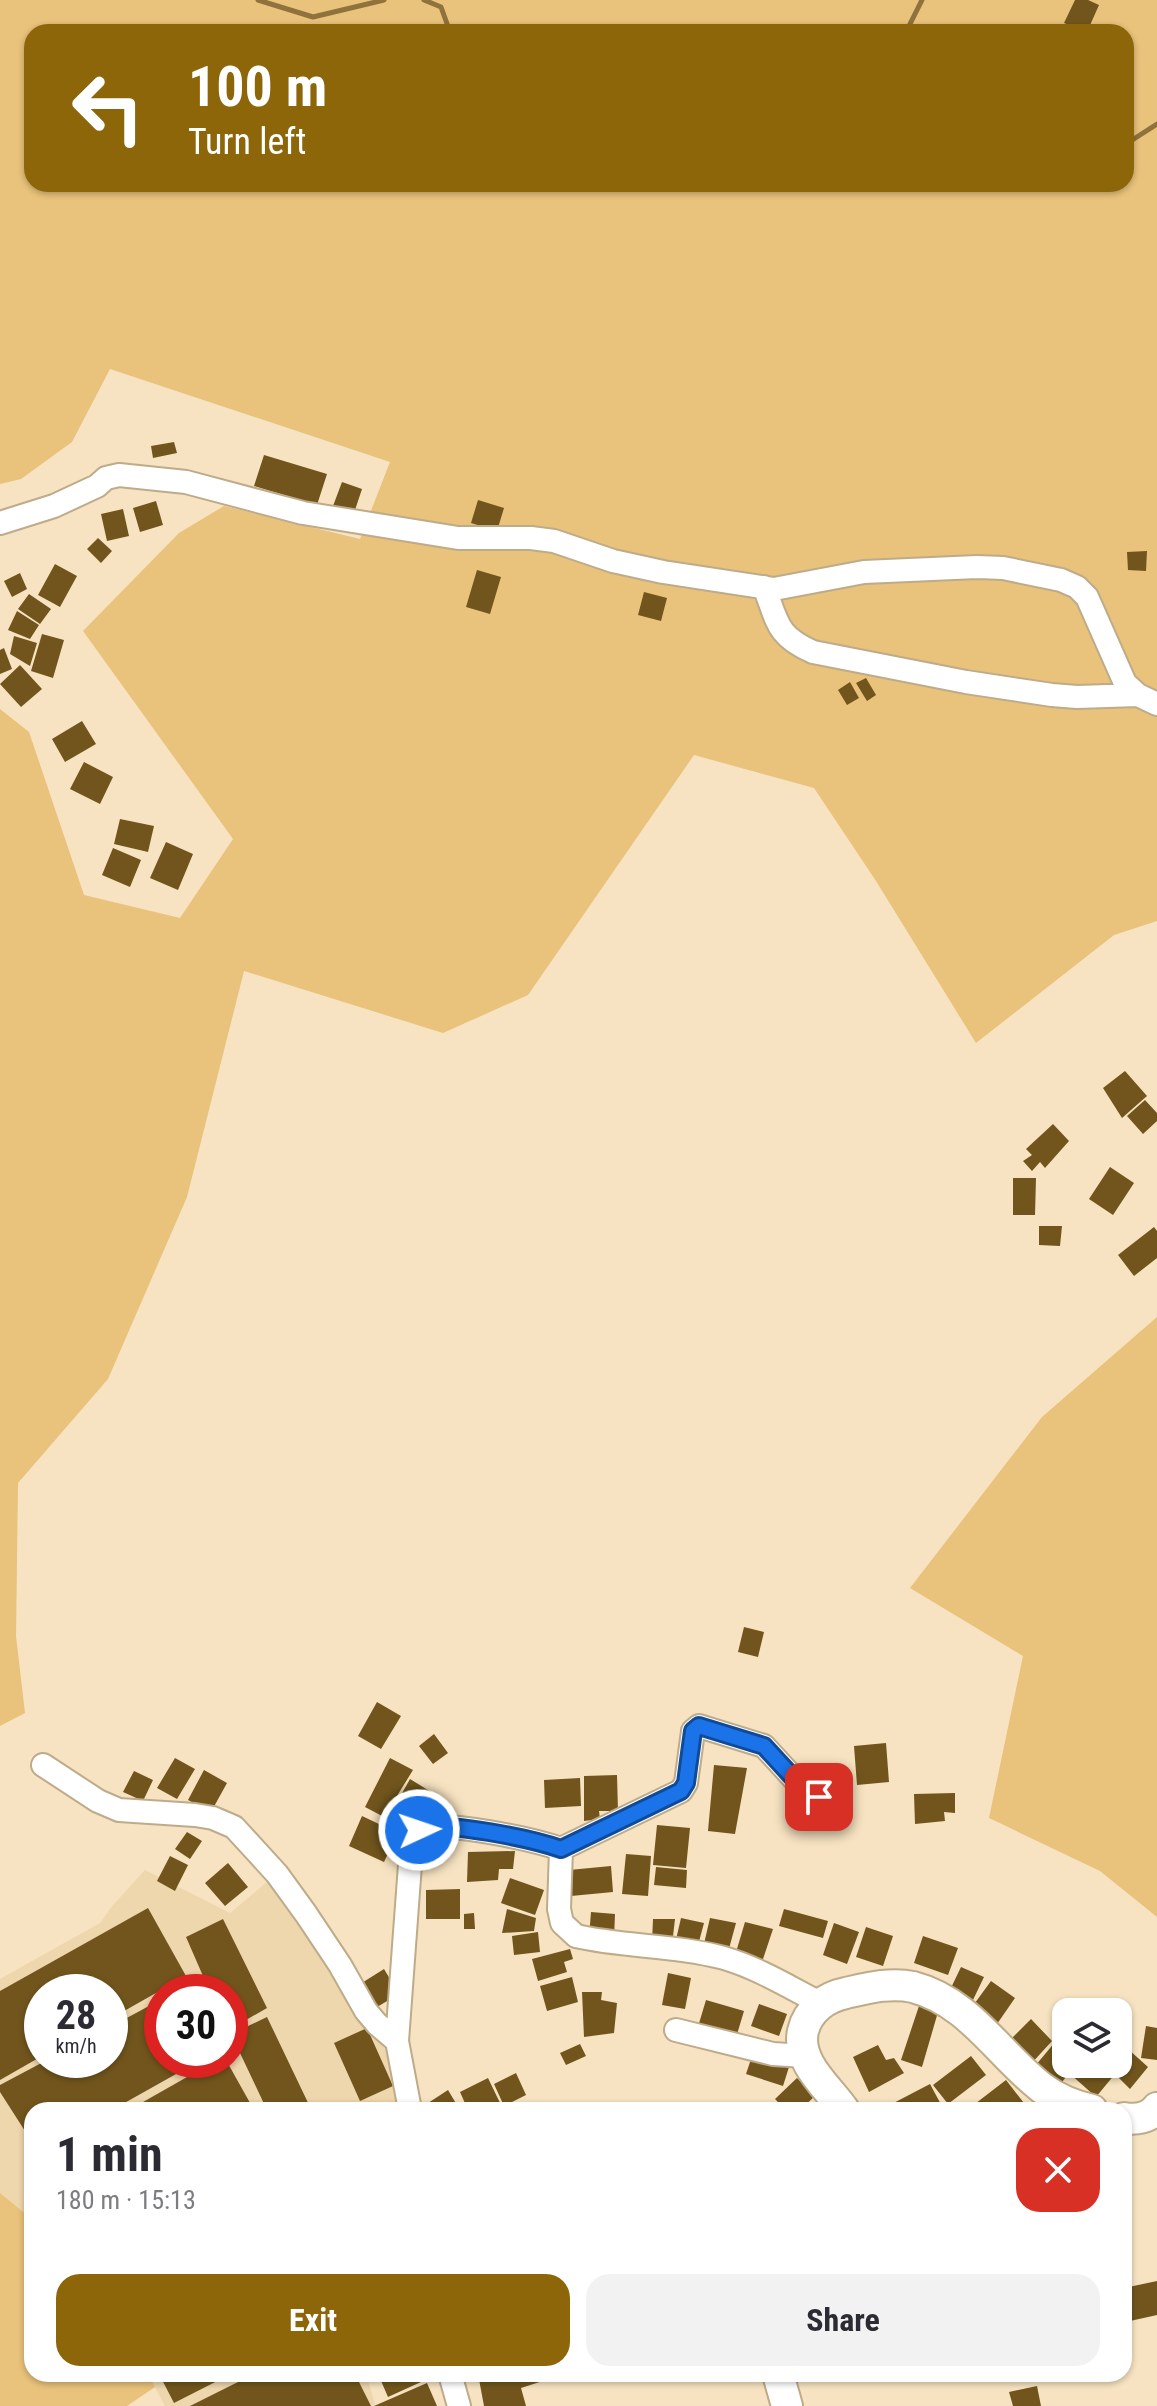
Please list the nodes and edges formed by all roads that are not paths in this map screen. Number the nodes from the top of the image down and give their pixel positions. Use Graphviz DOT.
graph roads {
  1 [pos="0,523"];
  2 [pos="764,587"];
  3 [pos="1147,700"];
  4 [pos="43,1765"];
  5 [pos="834,1803"];
  6 [pos="561,1849"];
  7 [pos="820,2003"];
  8 [pos="676,2030"];
  9 [pos="397,2041"];
  10 [pos="805,2056"];
  11 [pos="408,2102"];
  12 [pos="837,2102"];
  13 [pos="1066,2102"];
  14 [pos="1157,2108"];
  15 [pos="1132,2119"];
  16 [pos="452,2382"];
  17 [pos="780,2382"];
  18 [pos="459,2406"];
  19 [pos="787,2406"];
  1 -- 2 [label="street"];
  2 -- 3 [label="street"];
  2 -- 3 [label="street"];
  4 -- 9 [label="street"];
  5 -- 6 [label="street"];
  6 -- 7 [label="street"];
  6 -- 9 [label="street"];
  7 -- 10 [label="main road"];
  7 -- 13 [label="main road"];
  8 -- 10 [label="street"];
  9 -- 11 [label="street"];
  10 -- 12 [label="main road"];
  14 -- 15 [label="main road"];
  16 -- 18 [label="street"];
  17 -- 19 [label="main road"];
}
